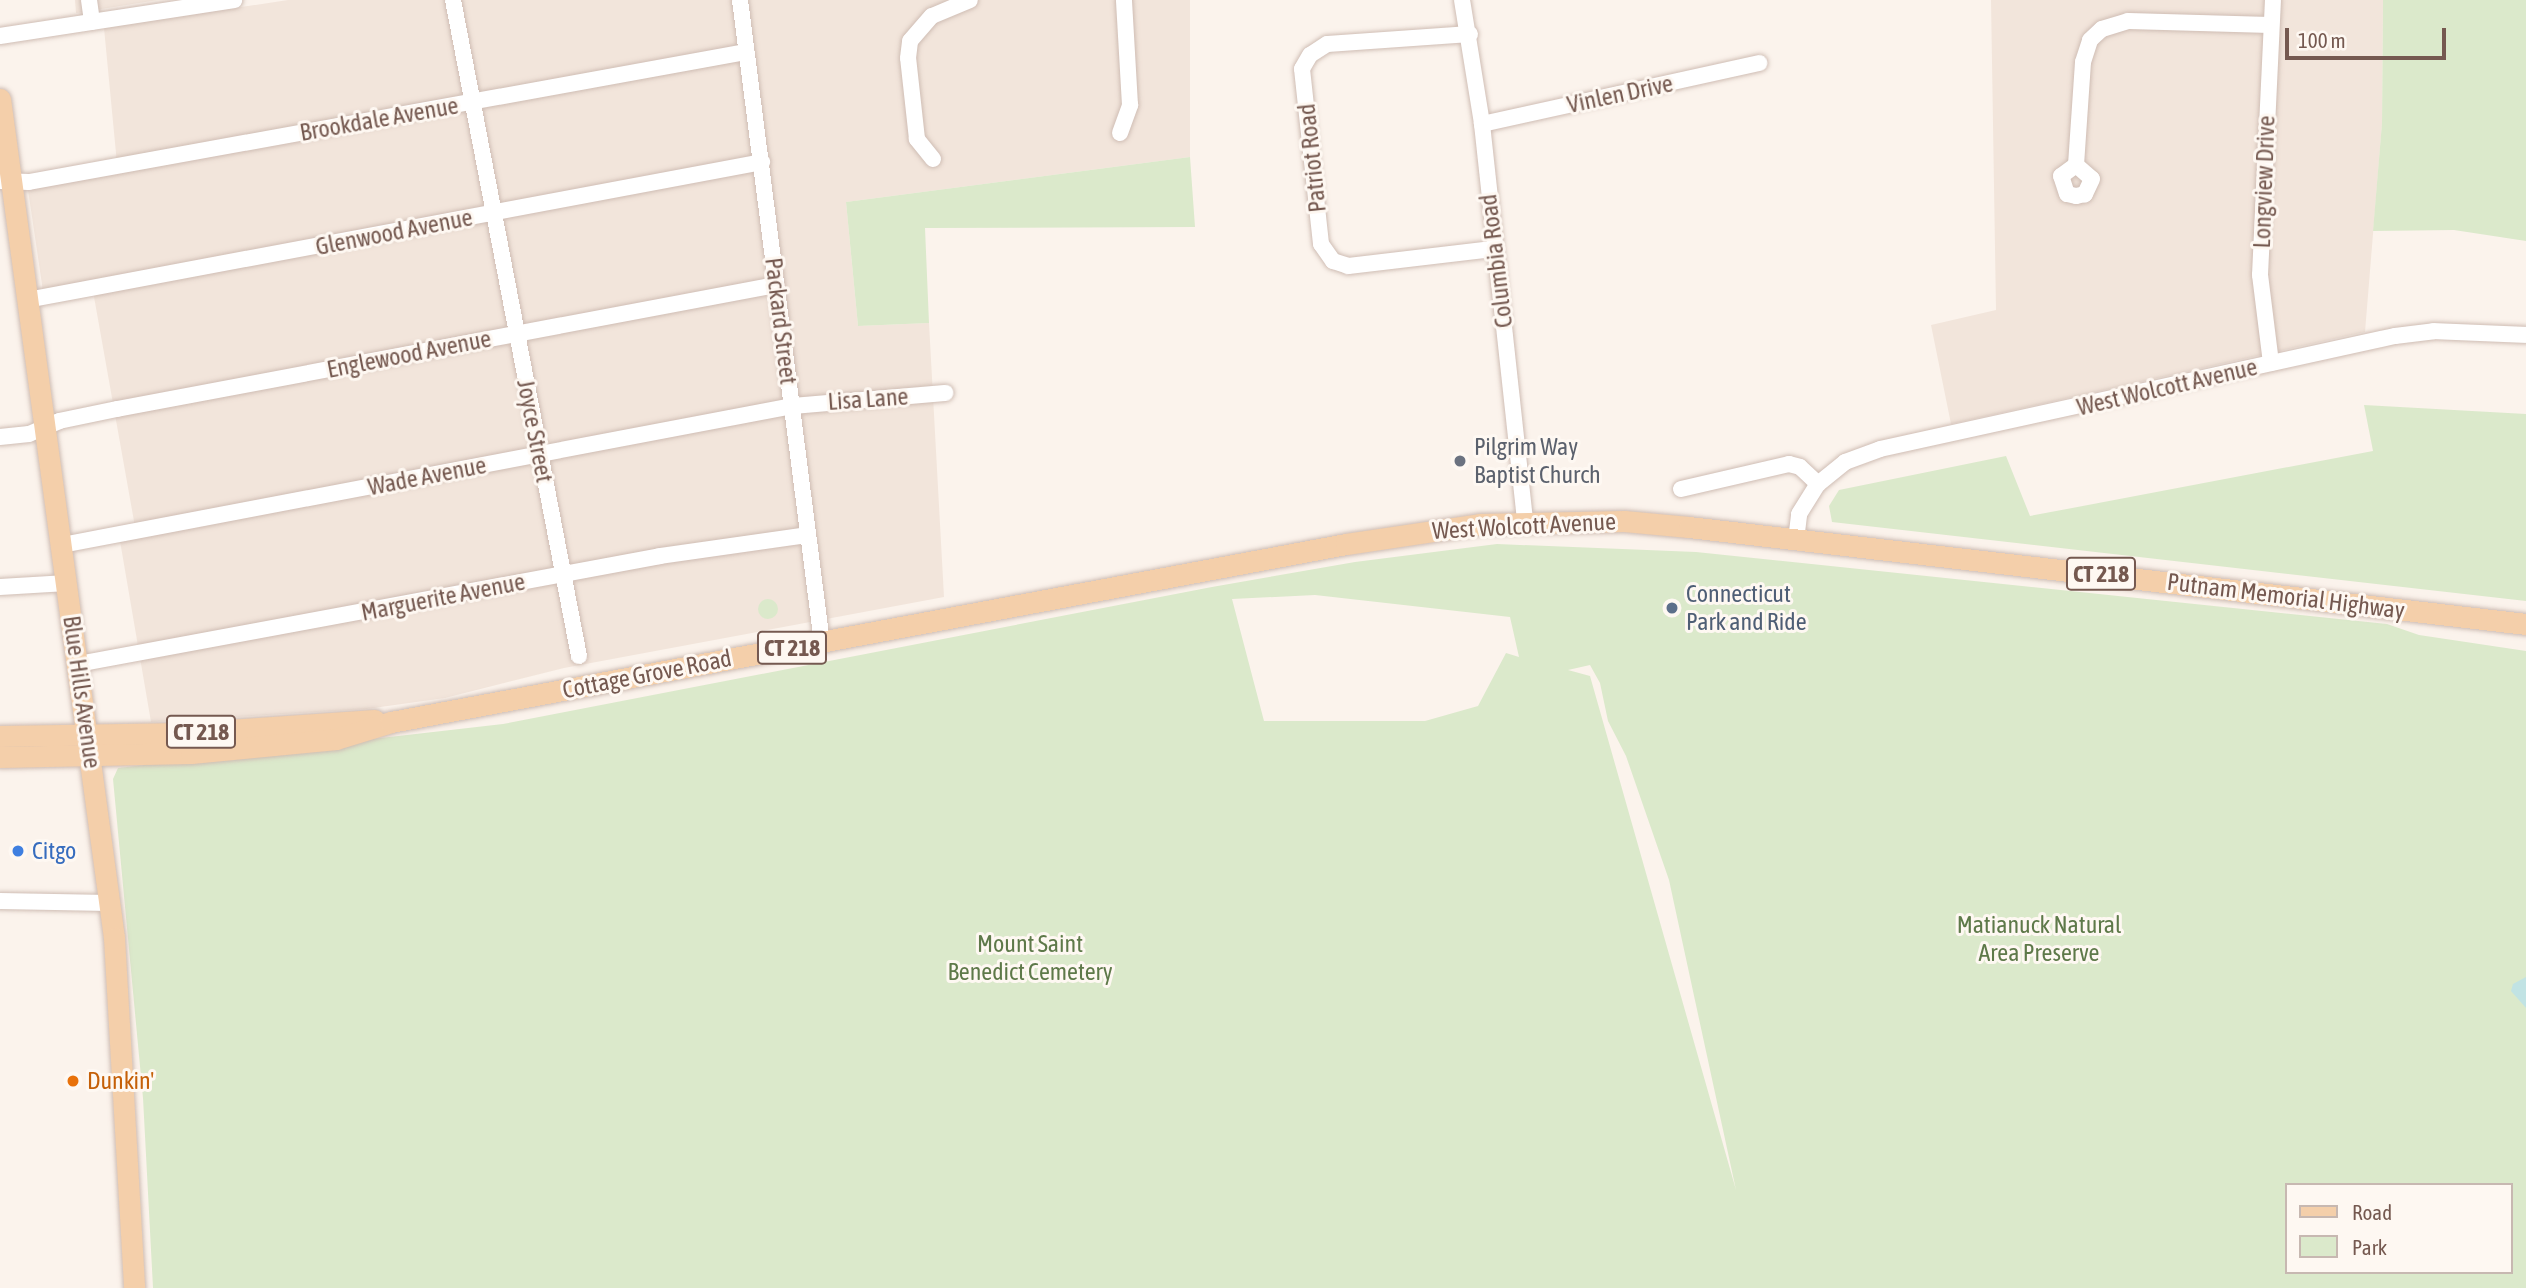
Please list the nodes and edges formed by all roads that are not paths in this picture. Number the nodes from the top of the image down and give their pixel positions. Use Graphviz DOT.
graph roads {
  1 [pos="89,0"];
  2 [pos="234,0"];
  3 [pos="453,0"];
  4 [pos="740,0"];
  5 [pos="970,0"];
  6 [pos="1124,0"];
  7 [pos="1462,0"];
  8 [pos="2273,0"];
  9 [pos="92,22"];
  10 [pos="2271,25"];
  11 [pos="1470,34"];
  12 [pos="0,36"];
  13 [pos="746,51"];
  14 [pos="1759,63"];
  15 [pos="0,99"];
  16 [pos="473,102"];
  17 [pos="1482,124"];
  18 [pos="1120,133"];
  19 [pos="933,159"];
  20 [pos="762,162"];
  21 [pos="2077,165"];
  22 [pos="6,181"];
  23 [pos="493,213"];
  24 [pos="1493,248"];
  25 [pos="776,285"];
  26 [pos="27,300"];
  27 [pos="516,334"];
  28 [pos="2526,335"];
  29 [pos="2271,363"];
  30 [pos="945,393"];
  31 [pos="792,406"];
  32 [pos="45,428"];
  33 [pos="0,437"];
  34 [pos="539,454"];
  35 [pos="1818,484"];
  36 [pos="1681,489"];
  37 [pos="1525,522"];
  38 [pos="808,535"];
  39 [pos="1796,540"];
  40 [pos="62,545"];
  41 [pos="1192,573"];
  42 [pos="562,575"];
  43 [pos="67,583"];
  44 [pos="0,587"];
  45 [pos="2526,624"];
  46 [pos="822,643"];
  47 [pos="579,656"];
  48 [pos="78,664"];
  49 [pos="391,722"];
  50 [pos="89,734"];
  51 [pos="0,736"];
  52 [pos="91,756"];
  53 [pos="0,757"];
  54 [pos="0,901"];
  55 [pos="109,903"];
  56 [pos="134,1288"];
  1 -- 9 [label="street"];
  2 -- 9 [label="street"];
  3 -- 16 [label="street, Joyce Street"];
  4 -- 13 [label="street, Packard Street"];
  5 -- 19 [label="street"];
  6 -- 18 [label="street"];
  7 -- 11 [label="street, Columbia Road"];
  8 -- 10 [label="street, Longview Drive"];
  9 -- 12 [label="street"];
  10 -- 21 [label="street"];
  10 -- 29 [label="street, Longview Drive"];
  11 -- 17 [label="street, Columbia Road"];
  11 -- 24 [label="street, Patriot Road"];
  13 -- 16 [label="street, Brookdale Avenue"];
  13 -- 20 [label="street, Packard Street"];
  14 -- 17 [label="street, Vinlen Drive"];
  15 -- 22 [label="main road, Blue Hills Avenue"];
  16 -- 22 [label="street, Brookdale Avenue"];
  16 -- 23 [label="street, Joyce Street"];
  17 -- 24 [label="street, Columbia Road"];
  20 -- 23 [label="street, Glenwood Avenue"];
  20 -- 25 [label="street, Packard Street"];
  22 -- 26 [label="main road, Blue Hills Avenue"];
  23 -- 26 [label="street, Glenwood Avenue"];
  23 -- 27 [label="street, Joyce Street"];
  24 -- 37 [label="street, Columbia Road"];
  25 -- 27 [label="street, Englewood Avenue"];
  25 -- 31 [label="street, Packard Street"];
  26 -- 32 [label="main road, Blue Hills Avenue"];
  27 -- 32 [label="street, Englewood Avenue"];
  27 -- 34 [label="street, Joyce Street"];
  28 -- 29 [label="street, West Wolcott Avenue"];
  29 -- 35 [label="street, West Wolcott Avenue"];
  30 -- 31 [label="street, Lisa Lane"];
  31 -- 34 [label="street, Wade Avenue"];
  31 -- 38 [label="street, Packard Street"];
  32 -- 33 [label="street, Englewood Avenue"];
  32 -- 40 [label="main road, Blue Hills Avenue"];
  34 -- 40 [label="street, Wade Avenue"];
  34 -- 42 [label="street, Joyce Street"];
  35 -- 36 [label="street"];
  35 -- 39 [label="street, West Wolcott Avenue"];
  37 -- 39 [label="main road, West Wolcott Avenue / CT 218"];
  37 -- 41 [label="main road, West Wolcott Avenue / CT 218"];
  38 -- 42 [label="street, Marguerite Avenue"];
  38 -- 46 [label="street, Packard Street"];
  39 -- 45 [label="main road, Putnam Memorial Highway / CT 218"];
  40 -- 43 [label="main road, Blue Hills Avenue"];
  41 -- 46 [label="main road, Cottage Grove Road / CT 218"];
  42 -- 47 [label="street, Joyce Street"];
  42 -- 48 [label="street, Marguerite Avenue"];
  43 -- 44 [label="street"];
  43 -- 48 [label="main road, Blue Hills Avenue"];
  46 -- 49 [label="main road, Cottage Grove Road / CT 218"];
  48 -- 50 [label="main road, Blue Hills Avenue"];
  49 -- 50 [label="main road, Cottage Grove Road / CT 218"];
  49 -- 52 [label="main road, Cottage Grove Road / CT 218"];
  50 -- 51 [label="main road, Cottage Grove Road / CT 218"];
  50 -- 52 [label="main road, Blue Hills Avenue"];
  52 -- 53 [label="main road, Cottage Grove Road / CT 218"];
  52 -- 55 [label="main road, Blue Hills Avenue"];
  54 -- 55 [label="street"];
  55 -- 56 [label="main road, Blue Hills Avenue"];
}
